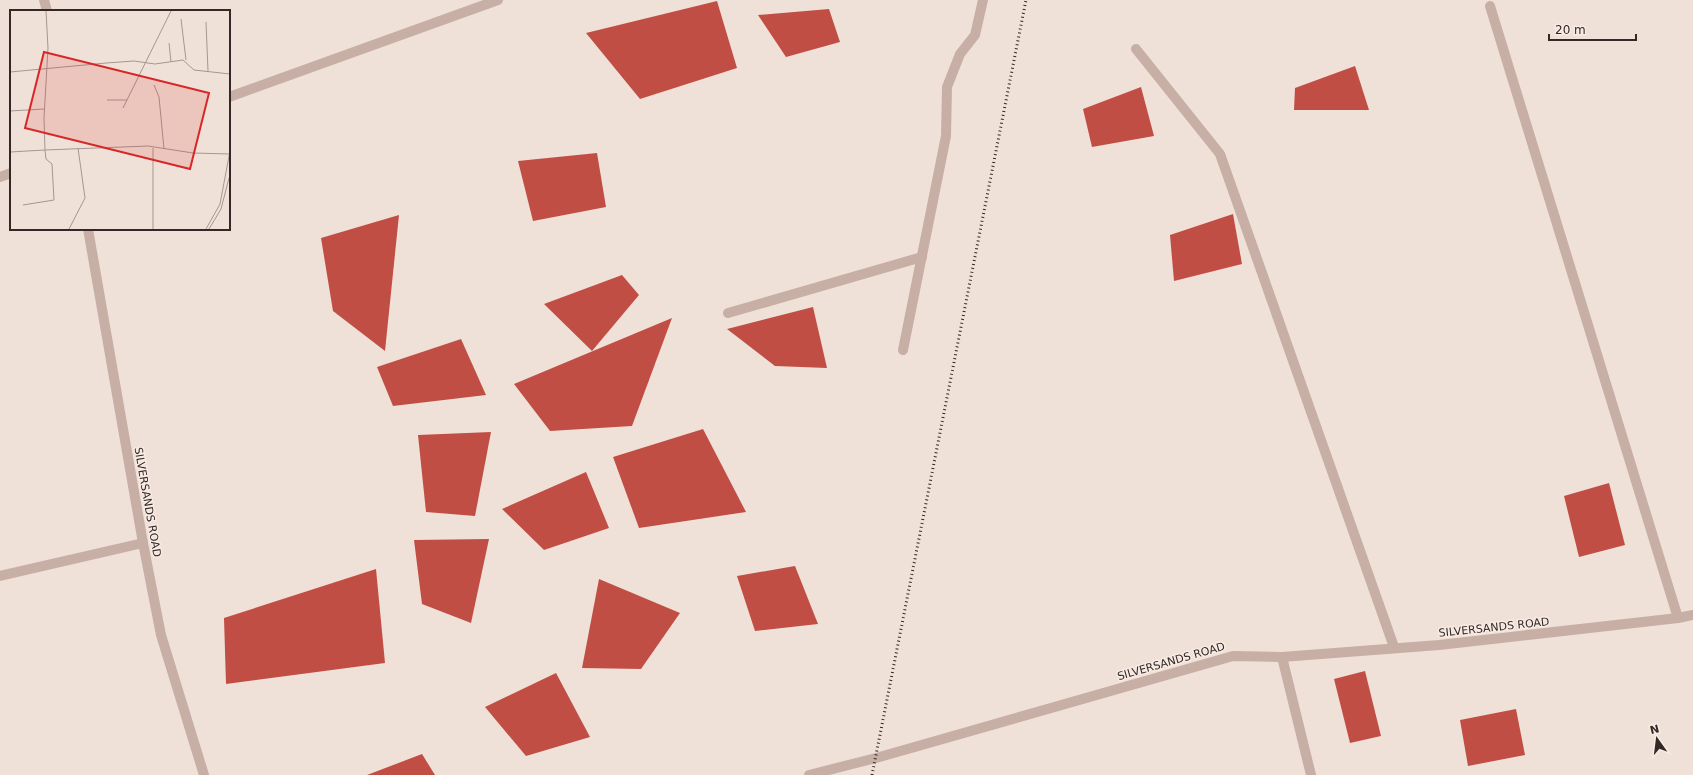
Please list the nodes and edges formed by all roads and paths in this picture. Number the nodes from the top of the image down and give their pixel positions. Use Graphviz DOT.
graph roads {
  1 [pos="44,0"];
  2 [pos="498,0"];
  3 [pos="983,0"];
  4 [pos="1490,6"];
  5 [pos="47,10"];
  6 [pos="1136,49"];
  7 [pos="230,96"];
  8 [pos="10,173"];
  9 [pos="0,177"];
  10 [pos="88,230"];
  11 [pos="922,257"];
  12 [pos="728,313"];
  13 [pos="903,350"];
  14 [pos="143,543"];
  15 [pos="0,576"];
  16 [pos="1693,615"];
  17 [pos="1678,618"];
  18 [pos="1394,647"];
  19 [pos="1282,657"];
  20 [pos="204,775"];
  21 [pos="809,775"];
  22 [pos="1312,775"];
  1 -- 5 [label="street"];
  2 -- 7 [label="street"];
  3 -- 11 [label="street"];
  4 -- 17 [label="street"];
  6 -- 18 [label="street"];
  8 -- 9 [label="street"];
  10 -- 14 [label="street, SILVERSANDS ROAD"];
  11 -- 12 [label="street"];
  11 -- 13 [label="street"];
  14 -- 15 [label="street"];
  14 -- 20 [label="street, SILVERSANDS ROAD"];
  16 -- 17 [label="street, SILVERSANDS ROAD"];
  17 -- 18 [label="street, SILVERSANDS ROAD"];
  18 -- 19 [label="street, SILVERSANDS ROAD"];
  19 -- 21 [label="street, SILVERSANDS ROAD"];
  19 -- 22 [label="street"];
}
